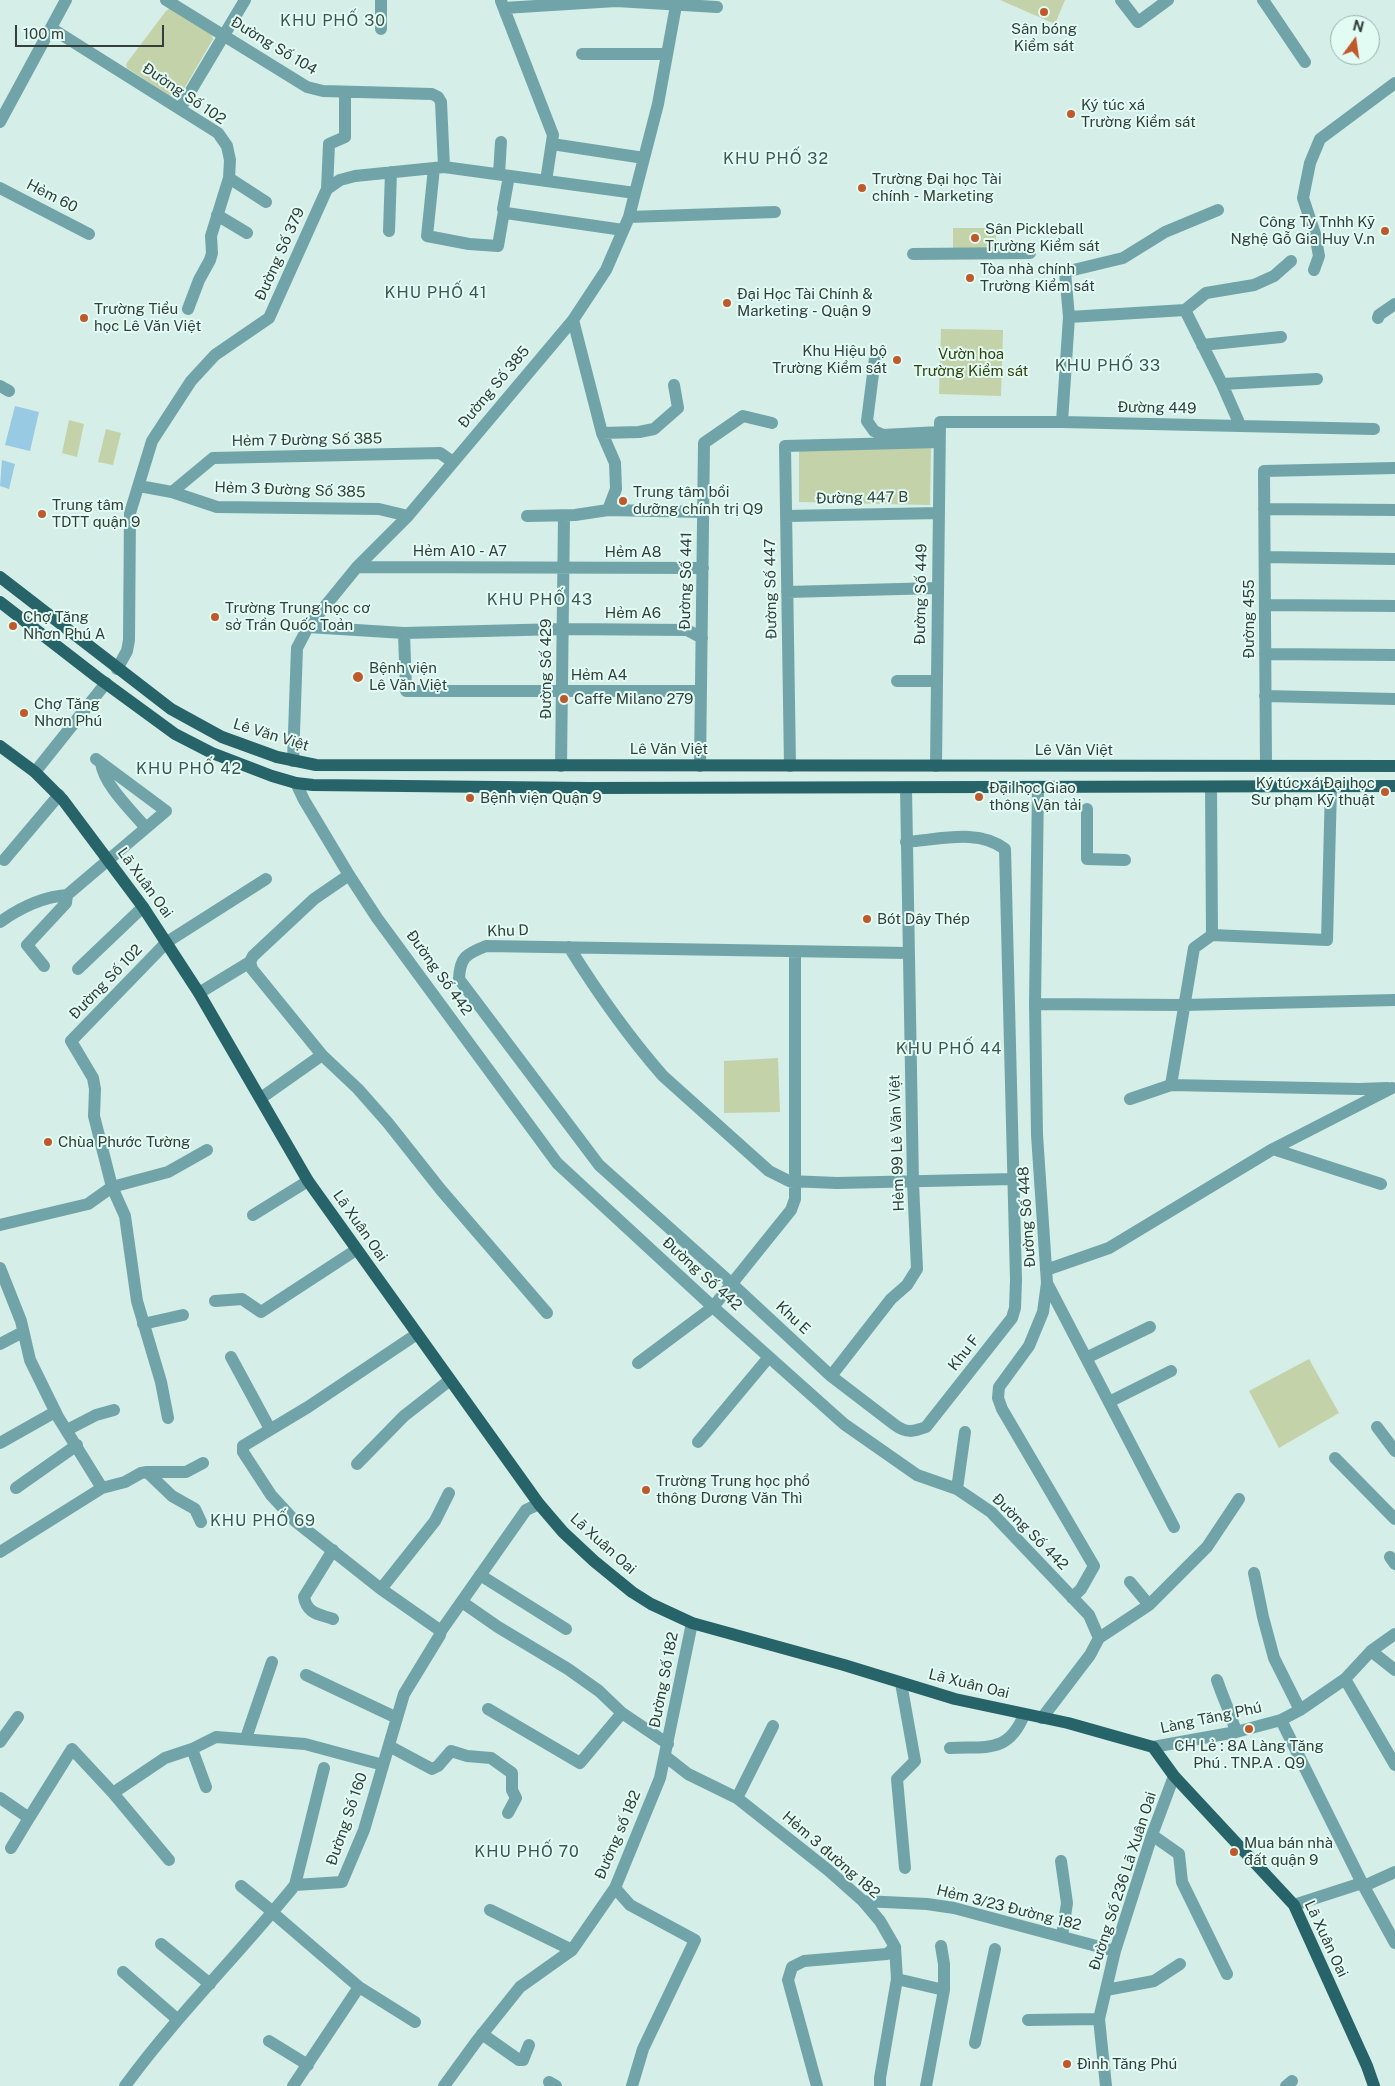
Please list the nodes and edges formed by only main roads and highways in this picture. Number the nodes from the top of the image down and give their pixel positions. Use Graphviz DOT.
graph roads {
  1 [pos="2,582"];
  2 [pos="0,602"];
  3 [pos="117,669"];
  4 [pos="106,683"];
  5 [pos="2,751"];
  6 [pos="293,761"];
  7 [pos="561,766"];
  8 [pos="936,766"];
  9 [pos="1005,766"];
  10 [pos="1038,766"];
  11 [pos="1266,766"];
  12 [pos="1395,766"];
  13 [pos="296,783"];
  14 [pos="1395,786"];
  15 [pos="1266,787"];
  16 [pos="561,788"];
  17 [pos="936,788"];
  18 [pos="1006,788"];
  19 [pos="1038,788"];
  20 [pos="1374,2086"];
  1 -- 3 [label="main road, Lê Văn Việt"];
  2 -- 4 [label="main road"];
  3 -- 4 [label="main road"];
  3 -- 6 [label="main road, Lê Văn Việt"];
  4 -- 13 [label="main road"];
  5 -- 20 [label="main road, Lã Xuân Oai"];
  6 -- 7 [label="main road, Lê Văn Việt"];
  6 -- 13 [label="main road"];
  7 -- 8 [label="main road, Lê Văn Việt"];
  7 -- 16 [label="main road"];
  8 -- 9 [label="main road, Lê Văn Việt"];
  8 -- 17 [label="main road"];
  9 -- 10 [label="main road, Lê Văn Việt"];
  9 -- 18 [label="main road"];
  10 -- 11 [label="main road, Lê Văn Việt"];
  10 -- 19 [label="main road"];
  11 -- 12 [label="main road, Lê Văn Việt"];
  11 -- 15 [label="main road"];
  13 -- 16 [label="main road"];
  14 -- 15 [label="main road"];
  15 -- 19 [label="main road"];
  16 -- 17 [label="main road"];
  17 -- 18 [label="main road"];
  18 -- 19 [label="main road"];
}
